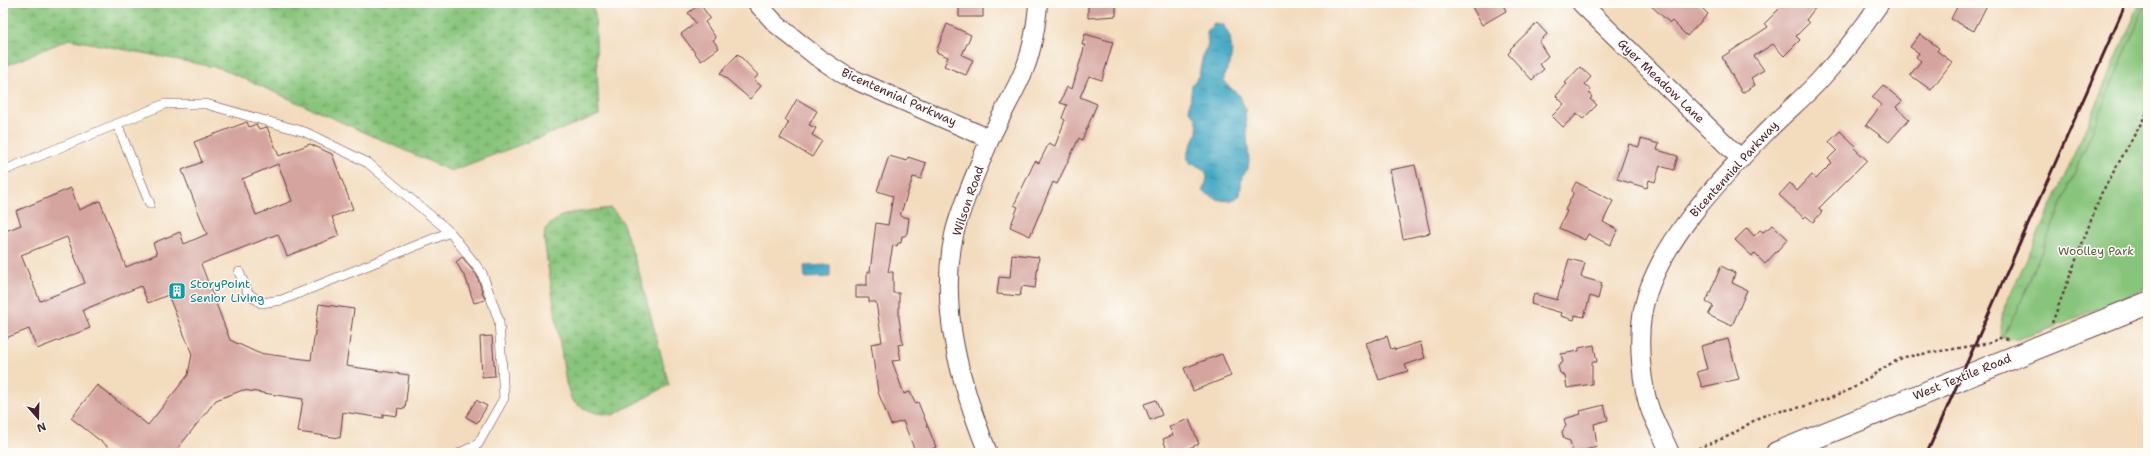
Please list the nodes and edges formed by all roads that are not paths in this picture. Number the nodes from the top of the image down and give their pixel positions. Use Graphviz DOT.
graph roads {
  1 [pos="757,3"];
  2 [pos="1038,3"];
  3 [pos="1581,3"];
  4 [pos="1880,3"];
  5 [pos="117,124"];
  6 [pos="990,139"];
  7 [pos="1741,159"];
  8 [pos="3,171"];
  9 [pos="150,204"];
  10 [pos="450,232"];
  11 [pos="239,272"];
  12 [pos="2148,303"];
  13 [pos="460,453"];
  14 [pos="988,453"];
  15 [pos="1670,453"];
  16 [pos="1777,453"];
  1 -- 6 [label="street, Bicentennial Parkway"];
  2 -- 6 [label="street, Wilson Road"];
  3 -- 7 [label="street, Gyer Meadow Lane"];
  4 -- 7 [label="street, Bicentennial Parkway"];
  5 -- 8 [label="lane"];
  5 -- 9 [label="lane"];
  5 -- 10 [label="lane"];
  6 -- 14 [label="street, Wilson Road"];
  7 -- 15 [label="street, Bicentennial Parkway"];
  10 -- 11 [label="lane"];
  10 -- 13 [label="lane"];
  12 -- 16 [label="main road, West Textile Road"];
}
